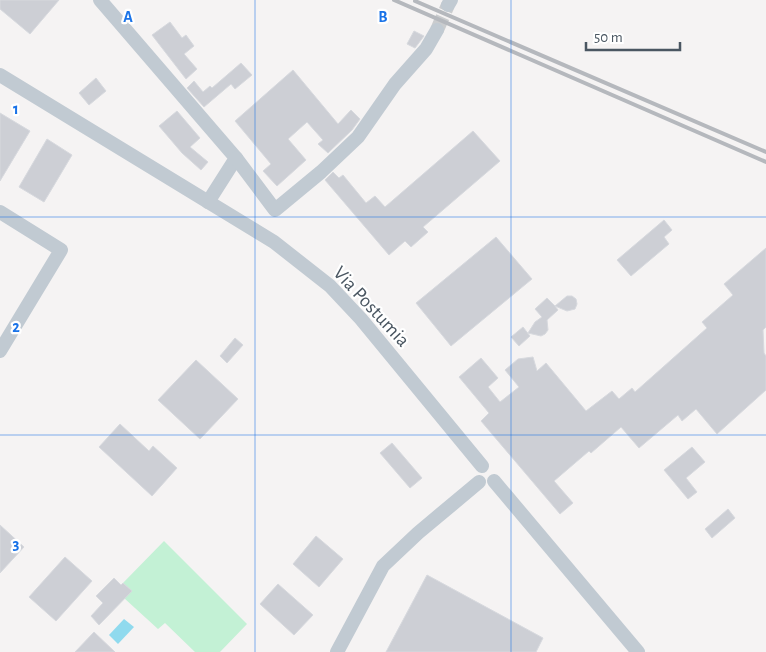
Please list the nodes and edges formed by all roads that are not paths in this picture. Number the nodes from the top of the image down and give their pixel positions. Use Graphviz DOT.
graph roads {
  1 [pos="100,0"];
  2 [pos="437,30"];
  3 [pos="0,75"];
  4 [pos="236,158"];
  5 [pos="208,202"];
  6 [pos="0,212"];
  7 [pos="0,352"];
  8 [pos="482,466"];
  9 [pos="494,481"];
  10 [pos="479,482"];
  11 [pos="337,652"];
  12 [pos="638,652"];
  1 -- 4 [label="street"];
  2 -- 4 [label="street"];
  3 -- 5 [label="street, Via Postumia"];
  4 -- 5 [label="street"];
  5 -- 8 [label="street, Via Postumia"];
  6 -- 7 [label="street"];
  8 -- 9 [label="street"];
  8 -- 10 [label="street"];
  9 -- 10 [label="street"];
  9 -- 12 [label="street"];
  10 -- 11 [label="street"];
}
